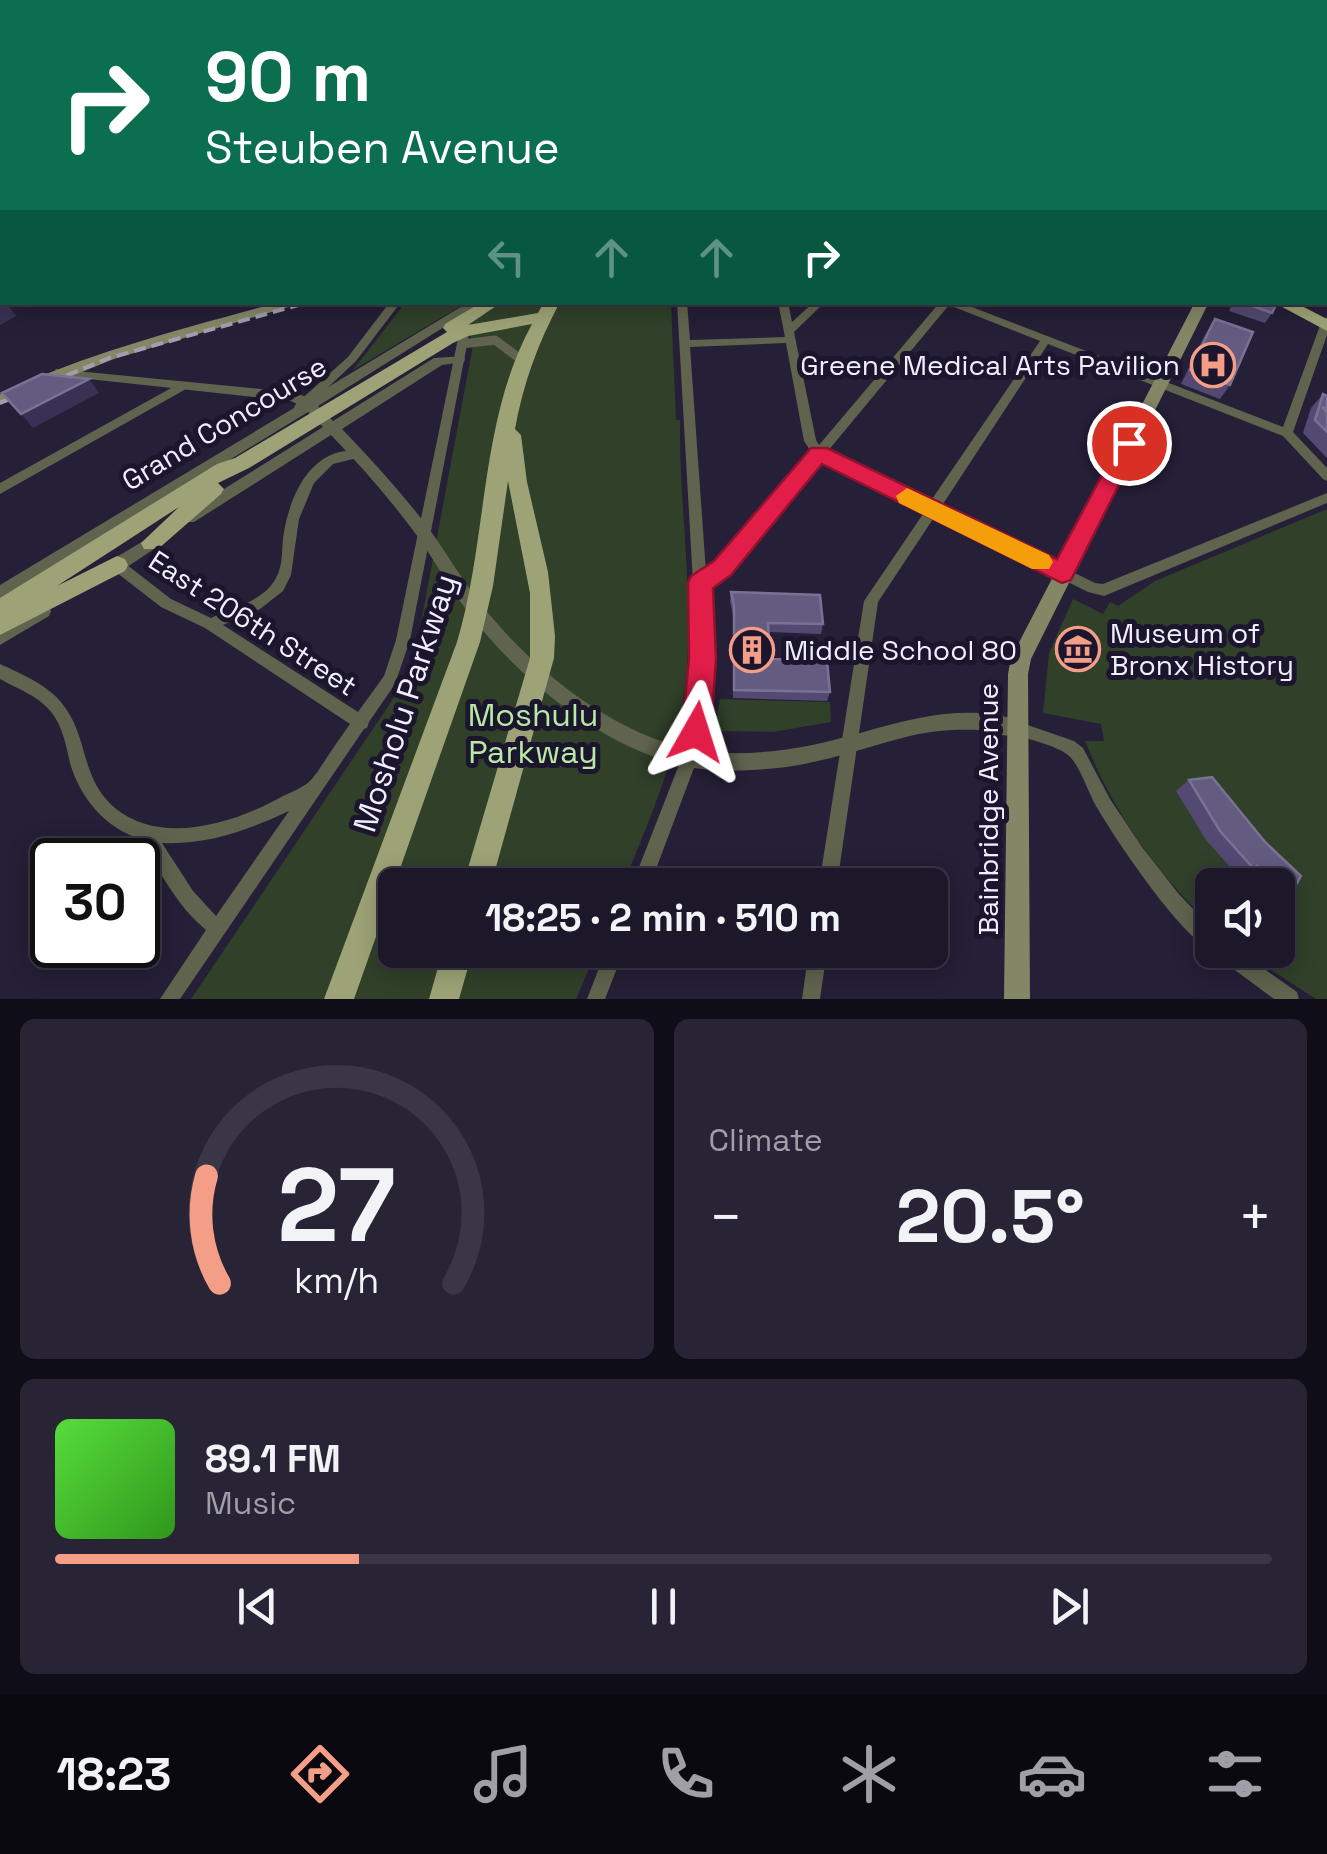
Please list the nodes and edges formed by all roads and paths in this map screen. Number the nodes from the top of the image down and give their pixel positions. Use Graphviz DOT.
graph roads {
  1 [pos="287,305"];
  2 [pos="394,305"];
  3 [pos="490,305"];
  4 [pos="682,305"];
  5 [pos="784,305"];
  6 [pos="817,305"];
  7 [pos="944,305"];
  8 [pos="955,305"];
  9 [pos="1200,305"];
  10 [pos="1288,305"];
  11 [pos="547,310"];
  12 [pos="468,323"];
  13 [pos="1326,323"];
  14 [pos="789,336"];
  15 [pos="1046,340"];
  16 [pos="685,344"];
  17 [pos="523,361"];
  18 [pos="56,372"];
  19 [pos="1159,385"];
  20 [pos="182,386"];
  21 [pos="0,400"];
  22 [pos="317,413"];
  23 [pos="510,422"];
  24 [pos="1287,434"];
  25 [pos="294,451"];
  26 [pos="819,453"];
  27 [pos="357,454"];
  28 [pos="236,469"];
  29 [pos="310,475"];
  30 [pos="1327,476"];
  31 [pos="0,489"];
  32 [pos="1327,498"];
  33 [pos="931,508"];
  34 [pos="104,530"];
  35 [pos="424,536"];
  36 [pos="151,543"];
  37 [pos="117,565"];
  38 [pos="1062,573"];
  39 [pos="700,583"];
  40 [pos="3,609"];
  41 [pos="477,611"];
  42 [pos="210,624"];
  43 [pos="0,638"];
  44 [pos="0,671"];
  45 [pos="537,676"];
  46 [pos="362,723"];
  47 [pos="1018,729"];
  48 [pos="848,744"];
  49 [pos="690,757"];
  50 [pos="317,786"];
  51 [pos="146,832"];
  52 [pos="482,868"];
  53 [pos="648,868"];
  54 [pos="830,868"];
  55 [pos="1195,925"];
  56 [pos="218,930"];
  57 [pos="453,968"];
  58 [pos="608,968"];
  59 [pos="815,968"];
  60 [pos="1247,968"];
  61 [pos="169,999"];
  62 [pos="339,999"];
  63 [pos="444,999"];
  64 [pos="596,999"];
  65 [pos="811,999"];
  66 [pos="1017,999"];
  67 [pos="1290,999"];
  1 -- 18 [label="main road"];
  2 -- 22 [label="street"];
  3 -- 12 [label="main road, Grand Concourse"];
  4 -- 16 [label="street"];
  5 -- 14 [label="street"];
  6 -- 14 [label="street"];
  7 -- 26 [label="street"];
  8 -- 15 [label="street"];
  9 -- 19 [label="main road, Bainbridge Avenue"];
  10 -- 13 [label="main road"];
  11 -- 12 [label="main road, Grand Concourse"];
  11 -- 17 [label="main road, Mosholu Parkway"];
  12 -- 17 [label="street"];
  12 -- 22 [label="street, Grand Concourse"];
  12 -- 22 [label="main road, Grand Concourse"];
  12 -- 22 [label="street, Grand Concourse"];
  12 -- 35 [label="street"];
  13 -- 24 [label="street"];
  14 -- 16 [label="street"];
  14 -- 26 [label="street"];
  15 -- 19 [label="street"];
  15 -- 33 [label="street"];
  16 -- 39 [label="street"];
  17 -- 23 [label="main road, Mosholu Parkway"];
  18 -- 20 [label="street"];
  18 -- 21 [label="main road"];
  19 -- 24 [label="street"];
  19 -- 38 [label="main road, Bainbridge Avenue"];
  20 -- 22 [label="street"];
  20 -- 31 [label="street"];
  22 -- 25 [label="street, Grand Concourse"];
  22 -- 27 [label="street"];
  22 -- 28 [label="main road, Grand Concourse"];
  22 -- 34 [label="street, Grand Concourse"];
  23 -- 41 [label="main road, Mosholu Parkway"];
  23 -- 45 [label="main road, Mosholu Parkway"];
  24 -- 30 [label="street"];
  25 -- 29 [label="street"];
  25 -- 36 [label="street, Grand Concourse"];
  26 -- 33 [label="street"];
  26 -- 39 [label="street"];
  27 -- 29 [label="street"];
  27 -- 35 [label="street"];
  28 -- 36 [label="main road"];
  28 -- 40 [label="main road, Grand Concourse"];
  29 -- 42 [label="street"];
  32 -- 38 [label="street"];
  33 -- 38 [label="street"];
  33 -- 48 [label="street"];
  34 -- 40 [label="main road"];
  35 -- 41 [label="street"];
  35 -- 46 [label="street"];
  36 -- 37 [label="street, Grand Concourse"];
  37 -- 40 [label="main road"];
  37 -- 42 [label="street, East 206th Street"];
  37 -- 43 [label="street, Grand Concourse"];
  38 -- 47 [label="main road, Bainbridge Avenue"];
  39 -- 49 [label="street"];
  41 -- 45 [label="street"];
  41 -- 62 [label="main road, Mosholu Parkway"];
  42 -- 46 [label="street, East 206th Street"];
  44 -- 51 [label="street"];
  45 -- 49 [label="street"];
  45 -- 52 [label="main road, Mosholu Parkway"];
  46 -- 50 [label="street"];
  47 -- 48 [label="street"];
  47 -- 55 [label="street"];
  47 -- 66 [label="main road, Bainbridge Avenue"];
  48 -- 49 [label="street"];
  48 -- 54 [label="street"];
  49 -- 53 [label="street"];
  50 -- 51 [label="street"];
  50 -- 56 [label="street"];
  51 -- 56 [label="street"];
  56 -- 61 [label="street"];
  57 -- 63 [label="main road"];
  58 -- 64 [label="street"];
  59 -- 65 [label="street"];
  60 -- 67 [label="street"];
}
